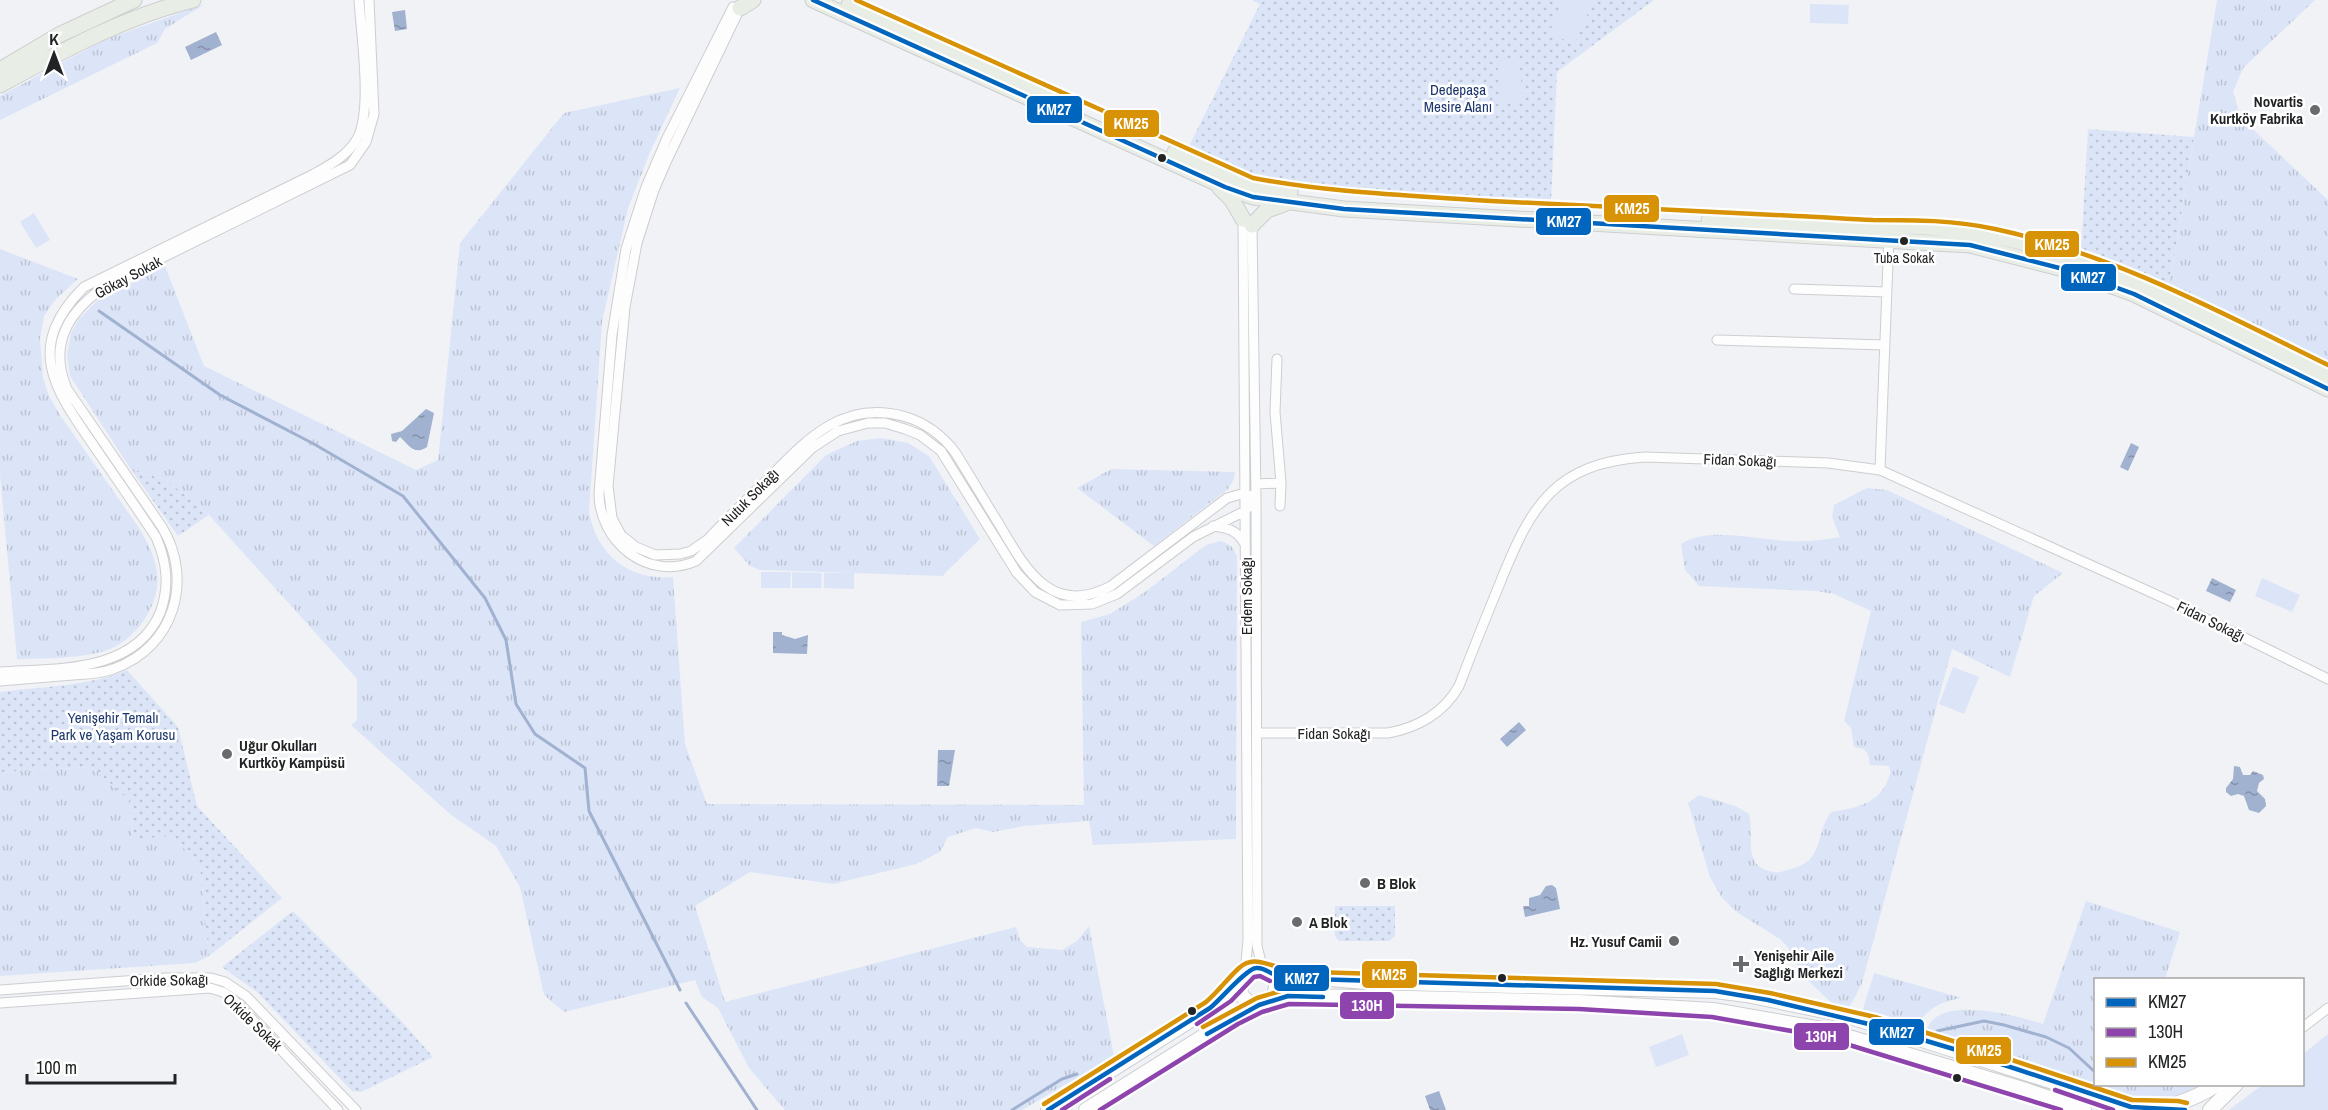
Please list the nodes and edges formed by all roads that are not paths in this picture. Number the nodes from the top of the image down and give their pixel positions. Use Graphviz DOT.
graph roads {
  1 [pos="134,0"];
  2 [pos="193,0"];
  3 [pos="359,0"];
  4 [pos="369,0"];
  5 [pos="813,0"];
  6 [pos="838,0"];
  7 [pos="740,2"];
  8 [pos="0,70"];
  9 [pos="0,85"];
  10 [pos="1208,179"];
  11 [pos="1249,192"];
  12 [pos="1288,202"];
  13 [pos="238,215"];
  14 [pos="1248,222"];
  15 [pos="1889,233"];
  16 [pos="1794,289"];
  17 [pos="1887,292"];
  18 [pos="1717,340"];
  19 [pos="1885,345"];
  20 [pos="1277,358"];
  21 [pos="2328,373"];
  22 [pos="2328,389"];
  23 [pos="1880,470"];
  24 [pos="1256,483"];
  25 [pos="1281,483"];
  26 [pos="1245,493"];
  27 [pos="1256,498"];
  28 [pos="1281,506"];
  29 [pos="1245,511"];
  30 [pos="1213,526"];
  31 [pos="1246,545"];
  32 [pos="0,672"];
  33 [pos="2328,679"];
  34 [pos="0,681"];
  35 [pos="1257,733"];
  36 [pos="1270,972"];
  37 [pos="1243,976"];
  38 [pos="1365,982"];
  39 [pos="1510,986"];
  40 [pos="0,990"];
  41 [pos="1365,997"];
  42 [pos="1513,1000"];
  43 [pos="0,1003"];
  44 [pos="1263,1004"];
  45 [pos="2328,1008"];
  46 [pos="1836,1013"];
  47 [pos="2304,1026"];
  48 [pos="1830,1032"];
  49 [pos="2215,1086"];
  50 [pos="2234,1086"];
  51 [pos="2164,1109"];
  52 [pos="338,1110"];
  53 [pos="356,1110"];
  54 [pos="1050,1110"];
  55 [pos="1086,1110"];
  56 [pos="2084,1110"];
  57 [pos="2185,1110"];
  58 [pos="2210,1110"];
  1 -- 8 [label="main road"];
  2 -- 9 [label="main road"];
  3 -- 13 [label="street, Gökay Sokak"];
  4 -- 13 [label="street, Gökay Sokak"];
  5 -- 10 [label="main road"];
  6 -- 11 [label="main road"];
  7 -- 26 [label="street, Nutuk Sokağı"];
  7 -- 30 [label="street, Nutuk Sokağı"];
  10 -- 11 [label="main road"];
  10 -- 14 [label="main road"];
  11 -- 12 [label="main road"];
  11 -- 14 [label="main road"];
  11 -- 15 [label="main road"];
  12 -- 14 [label="main road"];
  12 -- 15 [label="main road"];
  13 -- 32 [label="street, Gökay Sokak"];
  13 -- 34 [label="street, Gökay Sokak"];
  14 -- 24 [label="street, Erdem Sokağı"];
  14 -- 26 [label="street, Erdem Sokağı"];
  15 -- 17 [label="street"];
  15 -- 21 [label="main road"];
  15 -- 22 [label="main road"];
  16 -- 17 [label="street"];
  17 -- 19 [label="street"];
  18 -- 19 [label="street"];
  19 -- 23 [label="street"];
  20 -- 25 [label="street"];
  23 -- 33 [label="street, Fidan Sokağı"];
  23 -- 35 [label="street, Fidan Sokağı"];
  24 -- 25 [label="street"];
  24 -- 27 [label="street, Erdem Sokağı"];
  25 -- 28 [label="street"];
  26 -- 27 [label="street"];
  26 -- 29 [label="street, Erdem Sokağı"];
  27 -- 29 [label="street, Nutuk Sokağı"];
  27 -- 35 [label="street, Erdem Sokağı"];
  29 -- 30 [label="street, Nutuk Sokağı"];
  29 -- 31 [label="street, Erdem Sokağı"];
  30 -- 31 [label="street"];
  31 -- 37 [label="street, Erdem Sokağı"];
  35 -- 36 [label="street, Erdem Sokağı"];
  36 -- 37 [label="street"];
  36 -- 38 [label="street"];
  36 -- 44 [label="street"];
  37 -- 44 [label="street"];
  37 -- 54 [label="street"];
  38 -- 39 [label="street"];
  38 -- 41 [label="street"];
  39 -- 42 [label="street"];
  39 -- 46 [label="street"];
  40 -- 53 [label="street, Orkide Sokağı"];
  41 -- 42 [label="street"];
  41 -- 44 [label="street"];
  42 -- 48 [label="street"];
  43 -- 52 [label="street, Orkide Sokak"];
  44 -- 55 [label="street"];
  45 -- 47 [label="street"];
  46 -- 48 [label="street"];
  46 -- 51 [label="street"];
  48 -- 56 [label="street"];
  49 -- 51 [label="street"];
  50 -- 58 [label="street"];
  51 -- 57 [label="street"];
}
